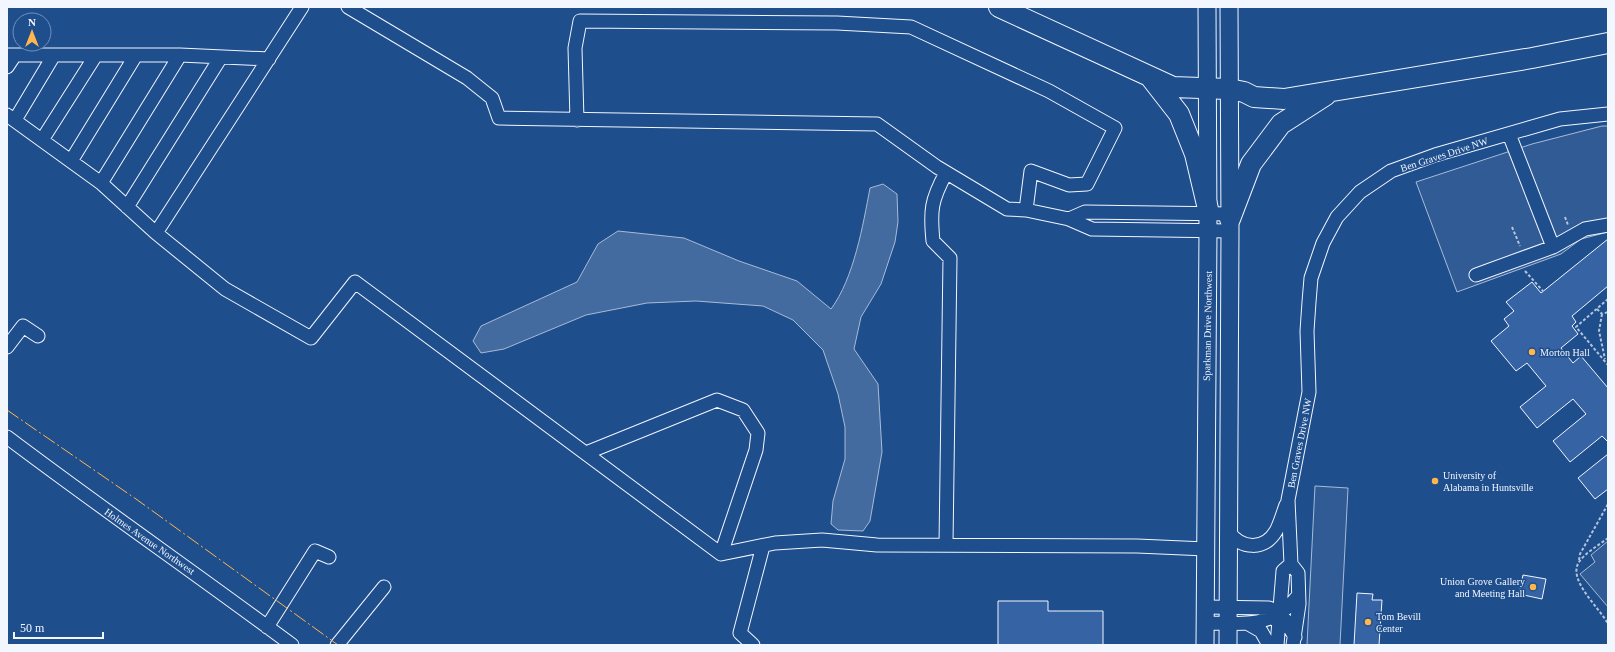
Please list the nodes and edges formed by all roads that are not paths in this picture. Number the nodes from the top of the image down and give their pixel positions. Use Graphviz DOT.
graph roads {
  1 [pos="302,7"];
  2 [pos="348,7"];
  3 [pos="999,7"];
  4 [pos="1207,7"];
  5 [pos="1229,7"];
  6 [pos="1608,43"];
  7 [pos="11,55"];
  8 [pos="54,55"];
  9 [pos="96,55"];
  10 [pos="136,55"];
  11 [pos="180,55"];
  12 [pos="221,57"];
  13 [pos="270,59"];
  14 [pos="7,67"];
  15 [pos="1148,75"];
  16 [pos="1206,88"];
  17 [pos="1229,89"];
  18 [pos="1333,90"];
  19 [pos="1608,114"];
  20 [pos="11,117"];
  21 [pos="577,120"];
  22 [pos="1509,134"];
  23 [pos="42,140"];
  24 [pos="71,161"];
  25 [pos="946,173"];
  26 [pos="101,183"];
  27 [pos="127,207"];
  28 [pos="1026,210"];
  29 [pos="1208,218"];
  30 [pos="1230,221"];
  31 [pos="1608,225"];
  32 [pos="156,233"];
  33 [pos="1553,247"];
  34 [pos="1476,275"];
  35 [pos="38,336"];
  36 [pos="7,347"];
  37 [pos="7,437"];
  38 [pos="586,453"];
  39 [pos="1288,500"];
  40 [pos="1229,532"];
  41 [pos="946,544"];
  42 [pos="763,546"];
  43 [pos="1206,550"];
  44 [pos="721,554"];
  45 [pos="329,557"];
  46 [pos="1291,564"];
  47 [pos="384,587"];
  48 [pos="1298,596"];
  49 [pos="1280,613"];
  50 [pos="1206,615"];
  51 [pos="1228,615"];
  52 [pos="1247,623"];
  53 [pos="267,627"];
  54 [pos="1294,641"];
  55 [pos="292,645"];
  56 [pos="337,645"];
  57 [pos="753,645"];
  58 [pos="1206,645"];
  59 [pos="1228,645"];
  60 [pos="1269,645"];
  61 [pos="1278,645"];
  1 -- 13 [label="street"];
  2 -- 21 [label="street"];
  3 -- 15 [label="highway"];
  4 -- 16 [label="main road, Sparkman Drive Northwest"];
  5 -- 17 [label="main road"];
  6 -- 18 [label="highway"];
  7 -- 8 [label="street"];
  7 -- 14 [label="street"];
  8 -- 9 [label="street"];
  8 -- 20 [label="street"];
  9 -- 10 [label="street"];
  9 -- 23 [label="street"];
  10 -- 11 [label="street"];
  10 -- 24 [label="street"];
  11 -- 12 [label="street"];
  11 -- 26 [label="street"];
  12 -- 13 [label="street"];
  12 -- 27 [label="street"];
  13 -- 32 [label="street"];
  15 -- 16 [label="highway"];
  15 -- 29 [label="highway"];
  16 -- 17 [label="highway"];
  16 -- 29 [label="main road, Sparkman Drive Northwest"];
  17 -- 18 [label="highway"];
  17 -- 30 [label="main road"];
  18 -- 30 [label="highway"];
  19 -- 22 [label="street, Ben Graves Drive NW"];
  20 -- 23 [label="street"];
  21 -- 25 [label="street"];
  21 -- 28 [label="street"];
  22 -- 33 [label="street"];
  22 -- 39 [label="street, Ben Graves Drive NW"];
  23 -- 24 [label="street"];
  24 -- 26 [label="street"];
  25 -- 28 [label="street"];
  25 -- 41 [label="street"];
  26 -- 27 [label="street"];
  27 -- 32 [label="street"];
  28 -- 29 [label="street"];
  29 -- 30 [label="street"];
  29 -- 43 [label="main road, Sparkman Drive Northwest"];
  30 -- 40 [label="main road"];
  31 -- 33 [label="street"];
  32 -- 38 [label="street"];
  33 -- 34 [label="street"];
  35 -- 36 [label="street"];
  37 -- 53 [label="street, Holmes Avenue Northwest"];
  38 -- 44 [label="street"];
  38 -- 44 [label="street"];
  39 -- 40 [label="street"];
  39 -- 46 [label="street, Ben Graves Drive NW"];
  40 -- 51 [label="main road"];
  41 -- 42 [label="street"];
  41 -- 43 [label="street"];
  42 -- 44 [label="street"];
  42 -- 57 [label="street"];
  43 -- 50 [label="main road, Sparkman Drive Northwest"];
  45 -- 53 [label="street"];
  46 -- 48 [label="street, Ben Graves Drive NW"];
  46 -- 49 [label="street"];
  47 -- 56 [label="street"];
  48 -- 49 [label="street"];
  48 -- 54 [label="street, Ben Graves Drive NW"];
  49 -- 51 [label="street"];
  49 -- 52 [label="street"];
  49 -- 54 [label="street"];
  49 -- 61 [label="street"];
  50 -- 51 [label="street"];
  50 -- 58 [label="main road, Sparkman Drive Northwest"];
  51 -- 52 [label="street"];
  51 -- 59 [label="main road"];
  52 -- 60 [label="street"];
  53 -- 55 [label="street, Holmes Avenue Northwest"];
}
